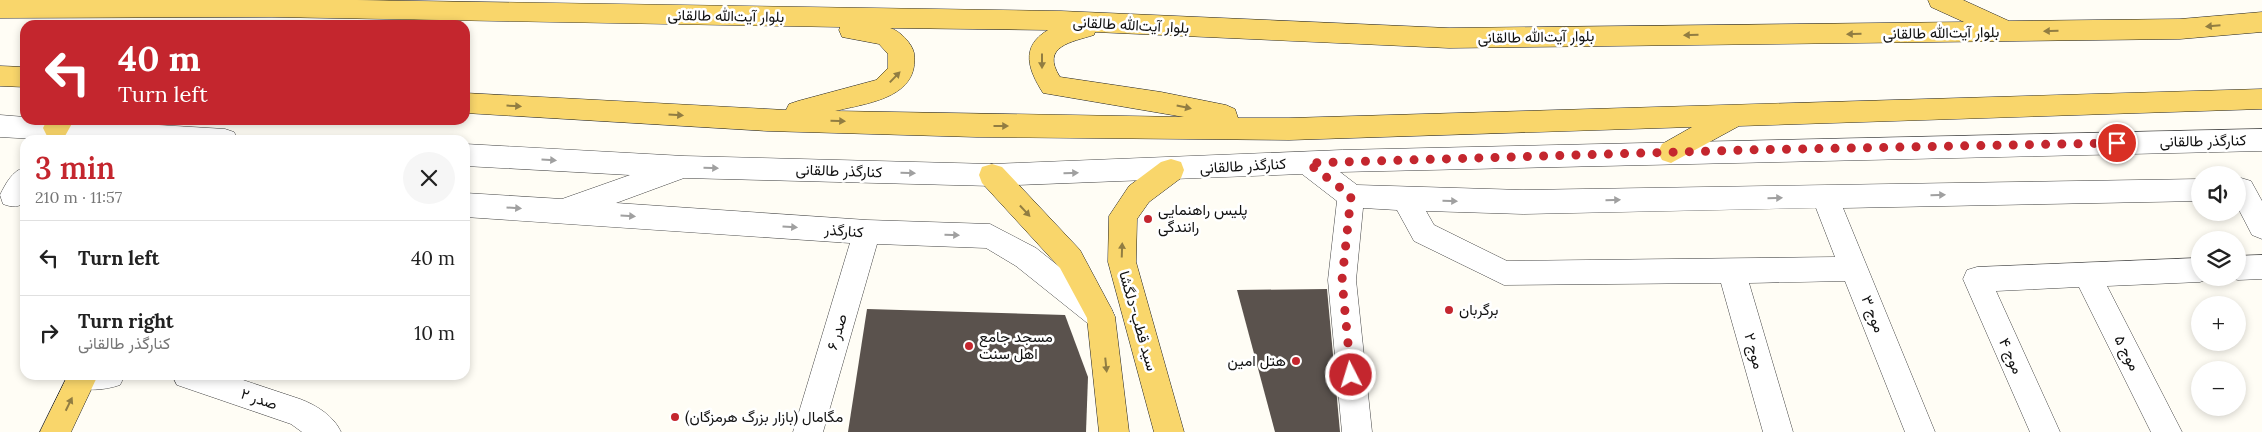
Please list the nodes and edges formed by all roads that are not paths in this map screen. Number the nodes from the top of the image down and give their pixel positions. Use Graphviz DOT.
graph roads {
  1 [pos="248,0"];
  2 [pos="1934,0"];
  3 [pos="1940,0"];
  4 [pos="272,8"];
  5 [pos="0,9"];
  6 [pos="782,16"];
  7 [pos="2262,22"];
  8 [pos="1107,24"];
  9 [pos="2008,32"];
  10 [pos="1900,33"];
  11 [pos="0,76"];
  12 [pos="20,77"];
  13 [pos="2262,100"];
  14 [pos="470,103"];
  15 [pos="1731,117"];
  16 [pos="767,120"];
  17 [pos="0,126"];
  18 [pos="55,129"];
  19 [pos="1289,129"];
  20 [pos="148,135"];
  21 [pos="2262,140"];
  22 [pos="1671,152"];
  23 [pos="470,155"];
  24 [pos="1308,163"];
  25 [pos="684,167"];
  26 [pos="1172,170"];
  27 [pos="992,175"];
  28 [pos="2247,189"];
  29 [pos="2191,190"];
  30 [pos="1351,196"];
  31 [pos="1825,197"];
  32 [pos="1405,199"];
  33 [pos="470,205"];
  34 [pos="562,211"];
  35 [pos="2262,228"];
  36 [pos="867,232"];
  37 [pos="2262,267"];
  38 [pos="2246,268"];
  39 [pos="1854,269"];
  40 [pos="1730,270"];
  41 [pos="2191,270"];
  42 [pos="2087,275"];
  43 [pos="1101,317"];
  44 [pos="89,380"];
  45 [pos="202,380"];
  46 [pos="55,432"];
  47 [pos="326,432"];
  48 [pos="808,432"];
  49 [pos="1114,432"];
  50 [pos="1169,432"];
  51 [pos="1356,432"];
  52 [pos="1778,432"];
  53 [pos="1920,432"];
  54 [pos="2045,432"];
  55 [pos="2167,432"];
  1 -- 4 [label="main road"];
  2 -- 10 [label="main road"];
  3 -- 9 [label="main road"];
  4 -- 5 [label="main road, بلوار آیت‌الله طالقانی"];
  4 -- 6 [label="main road, بلوار آیت‌الله طالقانی"];
  6 -- 8 [label="main road, بلوار آیت‌الله طالقانی"];
  16 -- 6 [label="main road, one-way"];
  7 -- 9 [label="main road, بلوار آیت‌الله طالقانی, one-way"];
  10 -- 8 [label="main road, بلوار آیت‌الله طالقانی, one-way"];
  8 -- 19 [label="main road, one-way"];
  9 -- 10 [label="main road, بلوار آیت‌الله طالقانی"];
  11 -- 12 [label="main road"];
  13 -- 15 [label="main road"];
  14 -- 16 [label="main road, one-way"];
  15 -- 19 [label="main road"];
  15 -- 22 [label="main road"];
  16 -- 19 [label="main road, one-way"];
  17 -- 18 [label="street"];
  18 -- 20 [label="street"];
  21 -- 22 [label="street, کنارگذر طالقانی"];
  22 -- 24 [label="street, کنارگذر طالقانی"];
  23 -- 25 [label="street, کنارگذر طالقانی, one-way"];
  24 -- 26 [label="street, کنارگذر طالقانی"];
  24 -- 30 [label="street"];
  25 -- 27 [label="street, کنارگذر طالقانی, one-way"];
  25 -- 34 [label="street, کنارگذر"];
  27 -- 26 [label="street, کنارگذر طالقانی, one-way"];
  50 -- 26 [label="main road, سید قطب-دلگشا, one-way"];
  27 -- 43 [label="main road, one-way"];
  28 -- 35 [label="street"];
  31 -- 29 [label="street, one-way"];
  30 -- 32 [label="street"];
  30 -- 51 [label="street"];
  32 -- 31 [label="street, one-way"];
  31 -- 39 [label="street, موج ۳"];
  32 -- 40 [label="street"];
  33 -- 34 [label="street, کنارگذر, one-way"];
  34 -- 36 [label="street, کنارگذر, one-way"];
  36 -- 43 [label="street, کنارگذر, one-way"];
  36 -- 48 [label="street, صدر ۶"];
  37 -- 38 [label="street"];
  39 -- 40 [label="street"];
  39 -- 53 [label="street, موج ۳"];
  40 -- 52 [label="street, موج ۲"];
  41 -- 42 [label="street"];
  42 -- 54 [label="street, موج ۴"];
  42 -- 55 [label="street, موج ۵"];
  43 -- 49 [label="main road, one-way"];
  46 -- 44 [label="main road, one-way"];
  45 -- 47 [label="street, صدر ۲"];
}
